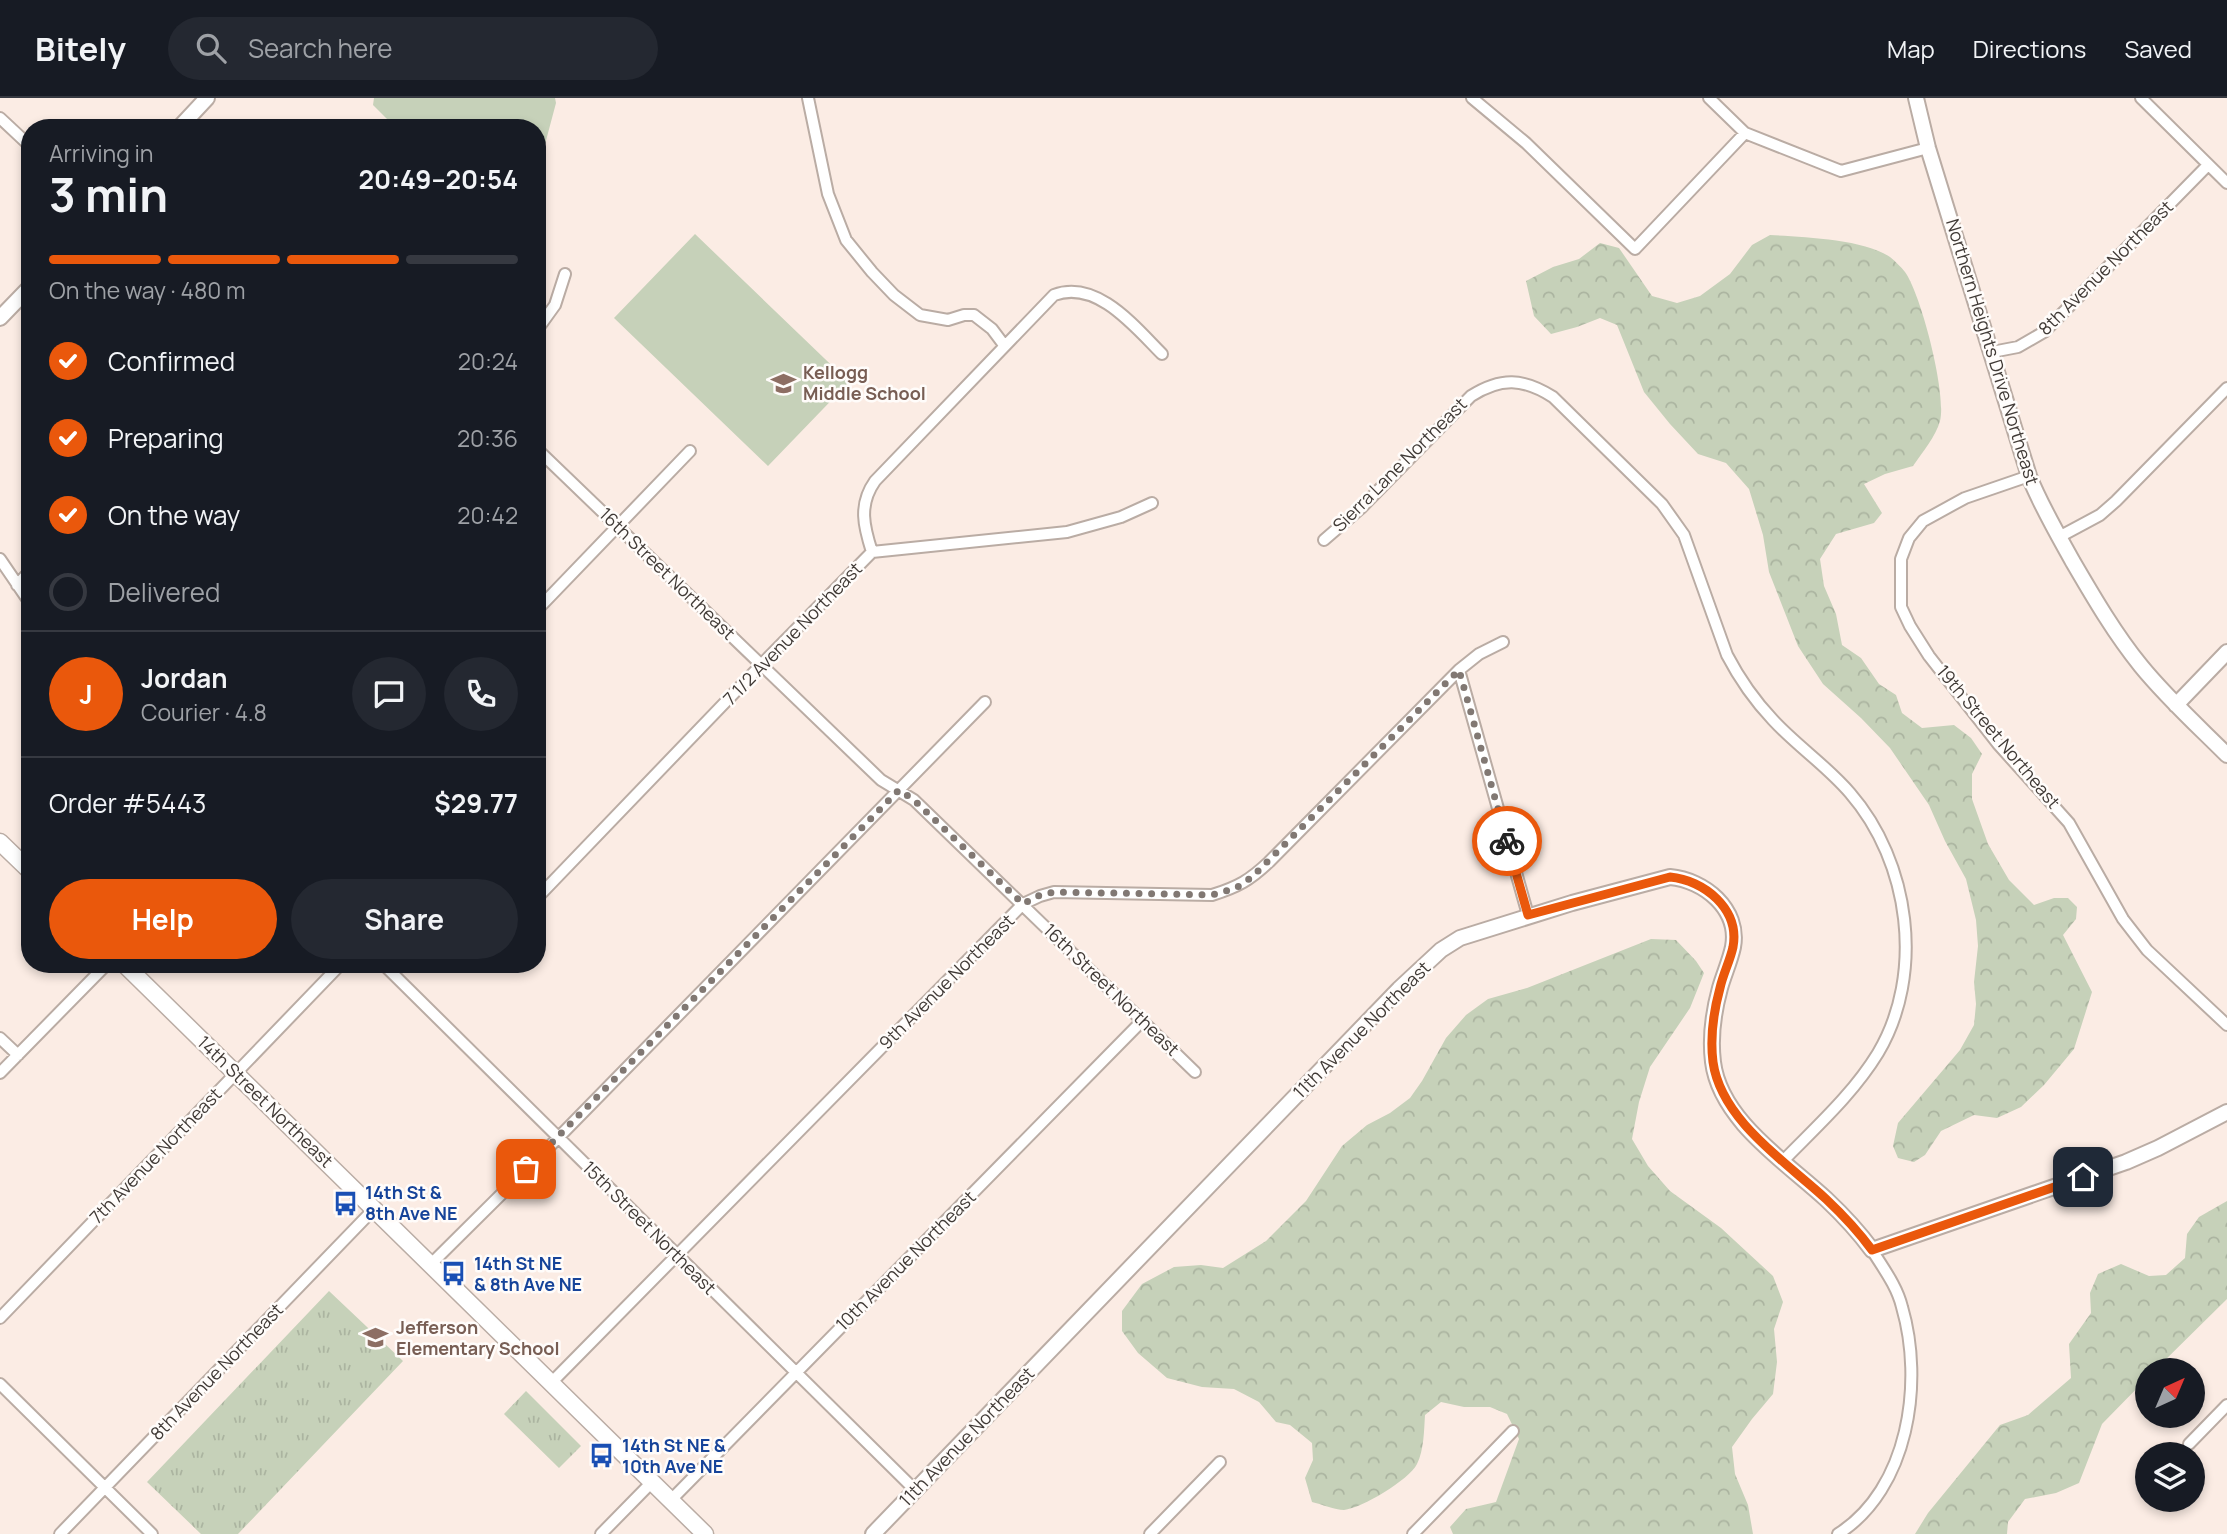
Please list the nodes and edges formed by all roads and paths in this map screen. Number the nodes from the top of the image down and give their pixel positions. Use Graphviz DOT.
graph roads {
  1 [pos="207,98"];
  2 [pos="807,98"];
  3 [pos="1472,98"];
  4 [pos="1709,98"];
  5 [pos="1916,98"];
  6 [pos="2141,98"];
  7 [pos="0,118"];
  8 [pos="187,119"];
  9 [pos="1745,133"];
  10 [pos="21,138"];
  11 [pos="1928,148"];
  12 [pos="2208,165"];
  13 [pos="2227,183"];
  14 [pos="565,274"];
  15 [pos="21,296"];
  16 [pos="0,318"];
  17 [pos="546,318"];
  18 [pos="1004,345"];
  19 [pos="1992,352"];
  20 [pos="1162,354"];
  21 [pos="2227,388"];
  22 [pos="690,451"];
  23 [pos="546,458"];
  24 [pos="2029,476"];
  25 [pos="1152,503"];
  26 [pos="617,526"];
  27 [pos="2059,537"];
  28 [pos="1324,540"];
  29 [pos="872,552"];
  30 [pos="0,559"];
  31 [pos="21,581"];
  32 [pos="17,585"];
  33 [pos="21,591"];
  34 [pos="546,601"];
  35 [pos="1503,642"];
  36 [pos="2227,652"];
  37 [pos="760,666"];
  38 [pos="1459,670"];
  39 [pos="985,702"];
  40 [pos="2176,705"];
  41 [pos="2227,755"];
  42 [pos="899,790"];
  43 [pos="0,842"];
  44 [pos="21,861"];
  45 [pos="546,889"];
  46 [pos="1023,904"];
  47 [pos="1528,915"];
  48 [pos="98,973"];
  49 [pos="133,973"];
  50 [pos="332,973"];
  51 [pos="392,973"];
  52 [pos="1142,1021"];
  53 [pos="2227,1026"];
  54 [pos="0,1038"];
  55 [pos="18,1055"];
  56 [pos="1195,1072"];
  57 [pos="0,1073"];
  58 [pos="235,1073"];
  59 [pos="2227,1112"];
  60 [pos="558,1138"];
  61 [pos="1783,1161"];
  62 [pos="374,1209"];
  63 [pos="1872,1250"];
  64 [pos="677,1255"];
  65 [pos="431,1264"];
  66 [pos="0,1318"];
  67 [pos="796,1373"];
  68 [pos="551,1383"];
  69 [pos="0,1384"];
  70 [pos="2227,1405"];
  71 [pos="1513,1431"];
  72 [pos="2191,1442"];
  73 [pos="1220,1462"];
  74 [pos="652,1482"];
  75 [pos="105,1487"];
  76 [pos="915,1490"];
  77 [pos="671,1500"];
  78 [pos="60,1534"];
  79 [pos="152,1534"];
  80 [pos="601,1534"];
  81 [pos="705,1534"];
  82 [pos="873,1534"];
  83 [pos="1150,1534"];
  84 [pos="1413,1534"];
  85 [pos="1838,1534"];
  1 -- 8 [label="street"];
  2 -- 18 [label="street"];
  3 -- 9 [label="street"];
  4 -- 9 [label="street"];
  5 -- 11 [label="street, Northern Heights Drive Northeast"];
  6 -- 12 [label="street"];
  7 -- 10 [label="street"];
  9 -- 11 [label="street"];
  11 -- 19 [label="street, Northern Heights Drive Northeast"];
  12 -- 13 [label="street"];
  12 -- 19 [label="street, 8th Avenue Northeast"];
  14 -- 17 [label="street"];
  15 -- 16 [label="street"];
  18 -- 20 [label="street, 7 1/2 Avenue Northeast"];
  18 -- 29 [label="street, 7 1/2 Avenue Northeast"];
  19 -- 24 [label="street, Northern Heights Drive Northeast"];
  21 -- 27 [label="street"];
  22 -- 26 [label="street"];
  23 -- 26 [label="street, 16th Street Northeast"];
  24 -- 27 [label="street, Northern Heights Drive Northeast"];
  24 -- 53 [label="street, 19th Street Northeast"];
  25 -- 29 [label="street"];
  26 -- 34 [label="street"];
  26 -- 37 [label="street, 16th Street Northeast"];
  27 -- 40 [label="street, Northern Heights Drive Northeast"];
  28 -- 61 [label="street, Sierra Lane Northeast"];
  29 -- 37 [label="street, 7 1/2 Avenue Northeast"];
  30 -- 32 [label="street"];
  31 -- 32 [label="street"];
  32 -- 33 [label="street"];
  35 -- 38 [label="street, 9th Avenue Northeast"];
  36 -- 40 [label="street"];
  37 -- 42 [label="street, 16th Street Northeast"];
  37 -- 45 [label="street, 7 1/2 Avenue Northeast"];
  38 -- 46 [label="street, 9th Avenue Northeast"];
  38 -- 47 [label="street"];
  39 -- 42 [label="street"];
  40 -- 41 [label="street, Northern Heights Drive Northeast"];
  42 -- 46 [label="street, 16th Street Northeast"];
  42 -- 60 [label="street"];
  43 -- 44 [label="main road"];
  46 -- 52 [label="street, 16th Street Northeast"];
  46 -- 64 [label="street, 9th Avenue Northeast"];
  47 -- 61 [label="street, 11th Avenue Northeast"];
  47 -- 76 [label="street, 11th Avenue Northeast"];
  48 -- 55 [label="street"];
  49 -- 58 [label="main road, 14th Street Northeast"];
  50 -- 58 [label="street, 7th Avenue Northeast"];
  51 -- 60 [label="street, 15th Street Northeast"];
  52 -- 56 [label="street, 16th Street Northeast"];
  52 -- 67 [label="street, 10th Avenue Northeast"];
  54 -- 55 [label="street"];
  55 -- 57 [label="street"];
  58 -- 62 [label="main road, 14th Street Northeast"];
  58 -- 66 [label="street, 7th Avenue Northeast"];
  59 -- 63 [label="street"];
  60 -- 64 [label="street, 15th Street Northeast"];
  60 -- 65 [label="street"];
  61 -- 63 [label="street, 11th Avenue Northeast"];
  62 -- 65 [label="main road, 14th Street Northeast"];
  62 -- 75 [label="street, 8th Avenue Northeast"];
  63 -- 85 [label="street"];
  64 -- 67 [label="street, 15th Street Northeast"];
  64 -- 68 [label="street, 9th Avenue Northeast"];
  65 -- 68 [label="main road, 14th Street Northeast"];
  67 -- 76 [label="street, 15th Street Northeast"];
  67 -- 77 [label="street, 10th Avenue Northeast"];
  68 -- 74 [label="main road, 14th Street Northeast"];
  69 -- 75 [label="street"];
  70 -- 72 [label="street"];
  71 -- 84 [label="street"];
  73 -- 83 [label="street"];
  74 -- 77 [label="main road, 14th Street Northeast"];
  74 -- 80 [label="street"];
  75 -- 78 [label="street, 8th Avenue Northeast"];
  75 -- 79 [label="street"];
  76 -- 82 [label="street, 11th Avenue Northeast"];
  77 -- 81 [label="main road, 14th Street Northeast"];
}
